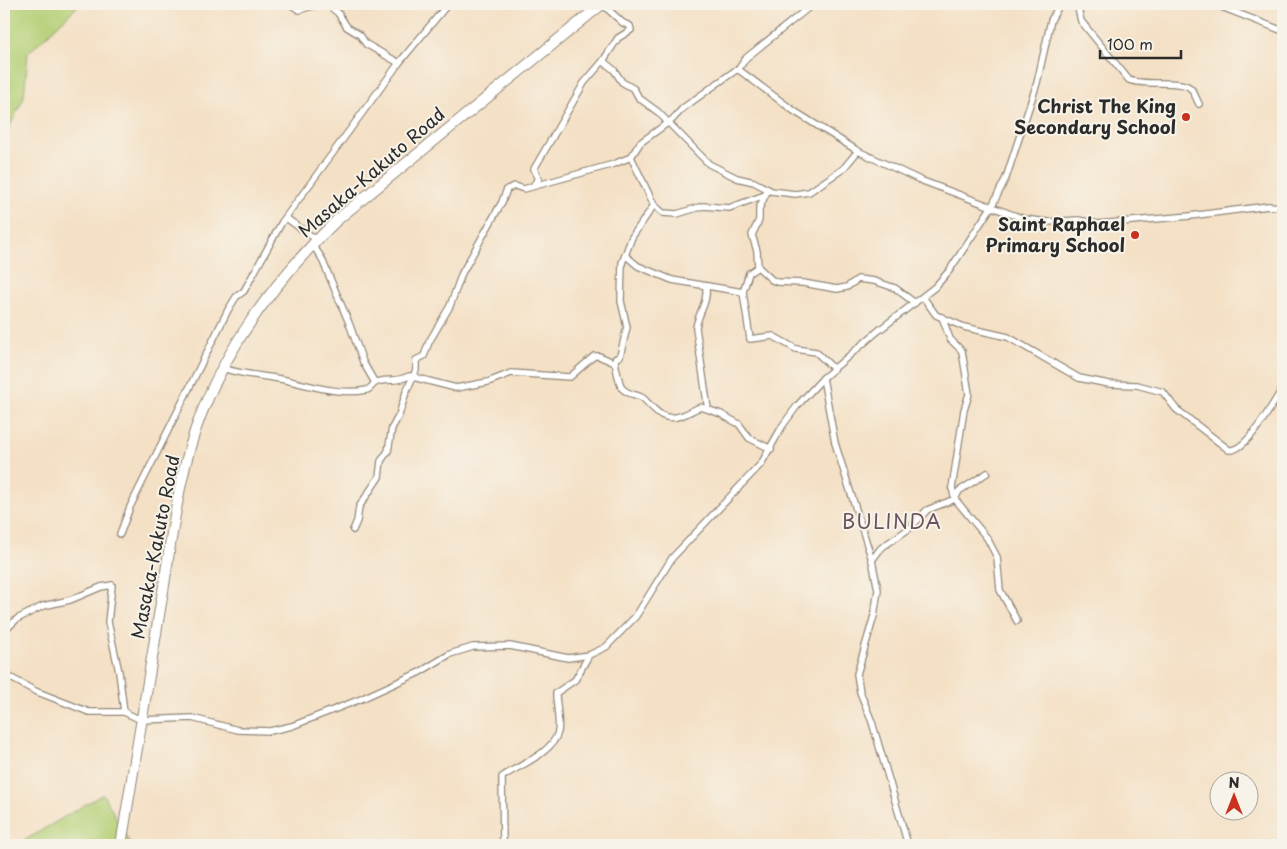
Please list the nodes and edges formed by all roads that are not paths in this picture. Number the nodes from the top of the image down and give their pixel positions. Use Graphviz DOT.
graph roads {
  1 [pos="290,4"];
  2 [pos="320,4"];
  3 [pos="327,4"];
  4 [pos="448,4"];
  5 [pos="602,4"];
  6 [pos="814,4"];
  7 [pos="1060,4"];
  8 [pos="1077,4"];
  9 [pos="1214,4"];
  10 [pos="1283,31"];
  11 [pos="603,61"];
  12 [pos="399,63"];
  13 [pos="738,70"];
  14 [pos="1199,104"];
  15 [pos="668,122"];
  16 [pos="858,151"];
  17 [pos="631,156"];
  18 [pos="534,184"];
  19 [pos="766,192"];
  20 [pos="654,205"];
  21 [pos="992,206"];
  22 [pos="1283,207"];
  23 [pos="286,218"];
  24 [pos="314,242"];
  25 [pos="626,256"];
  26 [pos="758,267"];
  27 [pos="706,287"];
  28 [pos="742,292"];
  29 [pos="923,297"];
  30 [pos="915,303"];
  31 [pos="942,318"];
  32 [pos="615,363"];
  33 [pos="223,368"];
  34 [pos="834,369"];
  35 [pos="413,376"];
  36 [pos="823,378"];
  37 [pos="375,383"];
  38 [pos="1283,388"];
  39 [pos="708,409"];
  40 [pos="771,449"];
  41 [pos="987,473"];
  42 [pos="955,499"];
  43 [pos="353,530"];
  44 [pos="120,534"];
  45 [pos="872,560"];
  46 [pos="1017,621"];
  47 [pos="4,631"];
  48 [pos="589,655"];
  49 [pos="4,674"];
  50 [pos="124,712"];
  51 [pos="141,720"];
  52 [pos="121,845"];
  53 [pos="502,845"];
  54 [pos="908,845"];
  1 -- 2 [label="street"];
  3 -- 12 [label="street"];
  4 -- 12 [label="street"];
  5 -- 11 [label="street"];
  5 -- 24 [label="highway, Masaka-Kakuto Road"];
  6 -- 13 [label="street"];
  7 -- 21 [label="street"];
  8 -- 14 [label="street"];
  9 -- 10 [label="street"];
  11 -- 15 [label="street"];
  11 -- 18 [label="street"];
  12 -- 23 [label="street"];
  13 -- 15 [label="street"];
  13 -- 16 [label="street"];
  15 -- 17 [label="street"];
  15 -- 19 [label="street"];
  16 -- 19 [label="street"];
  16 -- 21 [label="street"];
  17 -- 18 [label="street"];
  17 -- 20 [label="street"];
  18 -- 35 [label="street"];
  19 -- 20 [label="street"];
  19 -- 26 [label="street"];
  20 -- 25 [label="street"];
  21 -- 22 [label="street"];
  21 -- 29 [label="street"];
  23 -- 24 [label="street"];
  23 -- 44 [label="street"];
  24 -- 33 [label="highway, Masaka-Kakuto Road"];
  24 -- 37 [label="street"];
  25 -- 27 [label="street"];
  25 -- 32 [label="street"];
  26 -- 28 [label="street"];
  26 -- 30 [label="street"];
  27 -- 28 [label="street"];
  27 -- 39 [label="street"];
  28 -- 34 [label="street"];
  29 -- 30 [label="street"];
  29 -- 31 [label="street"];
  30 -- 34 [label="street"];
  31 -- 38 [label="street"];
  31 -- 42 [label="street"];
  32 -- 35 [label="street"];
  32 -- 39 [label="street"];
  33 -- 37 [label="street"];
  33 -- 51 [label="highway, Masaka-Kakuto Road"];
  34 -- 36 [label="street"];
  35 -- 37 [label="street"];
  35 -- 43 [label="street"];
  36 -- 40 [label="street"];
  36 -- 45 [label="street"];
  39 -- 40 [label="street"];
  40 -- 48 [label="street"];
  41 -- 42 [label="street"];
  42 -- 45 [label="street"];
  42 -- 46 [label="street"];
  45 -- 54 [label="street"];
  47 -- 50 [label="street"];
  48 -- 51 [label="street"];
  48 -- 53 [label="street"];
  49 -- 50 [label="street"];
  50 -- 51 [label="street"];
  51 -- 52 [label="highway, Masaka-Kakuto Road"];
}
